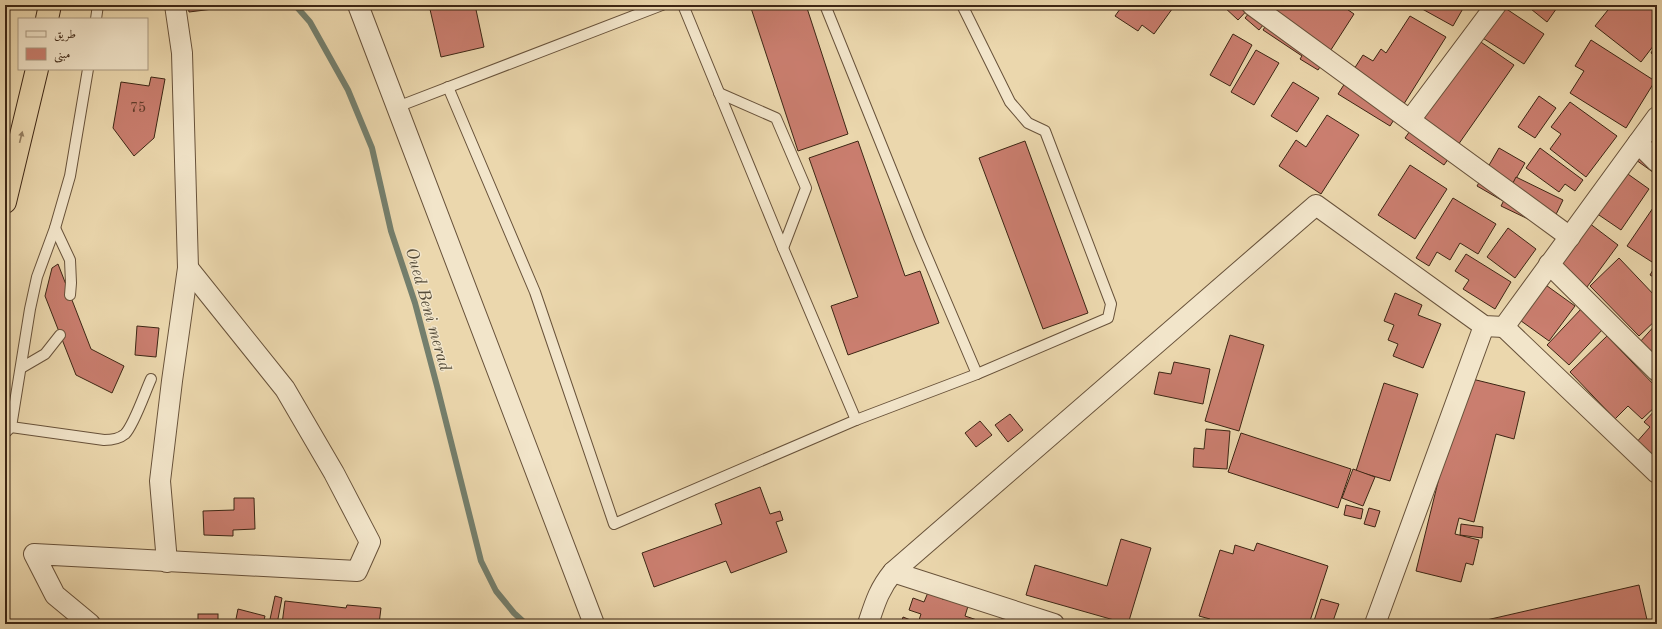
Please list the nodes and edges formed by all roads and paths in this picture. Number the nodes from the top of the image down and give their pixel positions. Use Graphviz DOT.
graph roads {
  1 [pos="50,5"];
  2 [pos="98,5"];
  3 [pos="175,5"];
  4 [pos="358,5"];
  5 [pos="662,5"];
  6 [pos="683,5"];
  7 [pos="825,5"];
  8 [pos="962,5"];
  9 [pos="1496,5"];
  10 [pos="1265,9"];
  11 [pos="47,18"];
  12 [pos="96,18"];
  13 [pos="38,70"];
  14 [pos="88,70"];
  15 [pos="448,87"];
  16 [pos="719,93"];
  17 [pos="397,107"];
  18 [pos="1657,117"];
  19 [pos="1410,120"];
  20 [pos="1638,143"];
  21 [pos="1657,162"];
  22 [pos="5,202"];
  23 [pos="55,228"];
  24 [pos="1570,236"];
  25 [pos="783,248"];
  26 [pos="1549,264"];
  27 [pos="188,268"];
  28 [pos="70,295"];
  29 [pos="1494,326"];
  30 [pos="60,335"];
  31 [pos="21,368"];
  32 [pos="1657,371"];
  33 [pos="977,374"];
  34 [pos="151,379"];
  35 [pos="856,420"];
  36 [pos="8,430"];
  37 [pos="1657,473"];
  38 [pos="167,562"];
  39 [pos="893,572"];
  40 [pos="1378,621"];
  41 [pos="90,624"];
  42 [pos="594,624"];
  43 [pos="868,624"];
  44 [pos="1054,624"];
  1 -- 11 [label="highway"];
  2 -- 12 [label="lane"];
  3 -- 27 [label="street"];
  4 -- 17 [label="street"];
  5 -- 15 [label="lane"];
  6 -- 16 [label="lane"];
  7 -- 33 [label="lane"];
  8 -- 33 [label="lane"];
  9 -- 19 [label="street"];
  10 -- 19 [label="street"];
  22 -- 13 [label="highway, one-way"];
  14 -- 23 [label="lane"];
  15 -- 17 [label="lane"];
  15 -- 35 [label="lane"];
  16 -- 25 [label="lane"];
  16 -- 25 [label="lane"];
  17 -- 42 [label="street"];
  18 -- 20 [label="street"];
  19 -- 24 [label="street"];
  20 -- 21 [label="street"];
  20 -- 24 [label="street"];
  23 -- 28 [label="lane"];
  23 -- 31 [label="lane"];
  24 -- 26 [label="street"];
  25 -- 35 [label="lane"];
  26 -- 29 [label="street"];
  26 -- 32 [label="street"];
  27 -- 38 [label="street"];
  27 -- 38 [label="street"];
  29 -- 37 [label="street"];
  29 -- 39 [label="street"];
  29 -- 40 [label="street"];
  30 -- 31 [label="lane"];
  31 -- 36 [label="lane"];
  33 -- 35 [label="lane"];
  34 -- 36 [label="lane"];
  38 -- 41 [label="street"];
  39 -- 43 [label="street"];
  39 -- 44 [label="street"];
}
